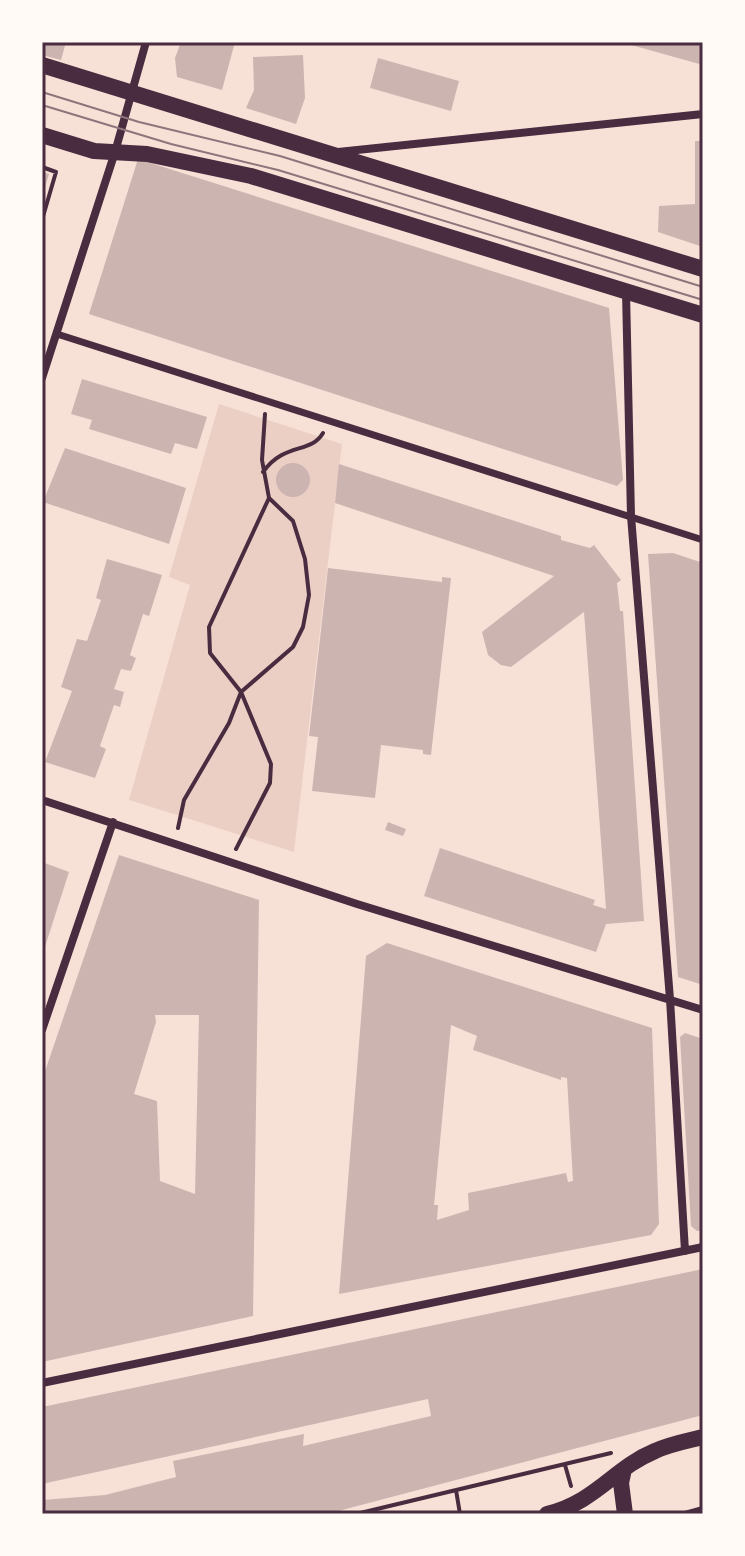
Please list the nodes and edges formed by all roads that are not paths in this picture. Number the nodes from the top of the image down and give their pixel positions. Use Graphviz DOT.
graph roads {
  1 [pos="146,42"];
  2 [pos="42,65"];
  3 [pos="132,92"];
  4 [pos="703,114"];
  5 [pos="42,135"];
  6 [pos="115,152"];
  7 [pos="327,153"];
  8 [pos="703,269"];
  9 [pos="626,292"];
  10 [pos="703,315"];
  11 [pos="57,334"];
  12 [pos="42,378"];
  13 [pos="631,516"];
  14 [pos="703,540"];
  15 [pos="42,800"];
  16 [pos="113,822"];
  17 [pos="670,999"];
  18 [pos="703,1010"];
  19 [pos="42,1030"];
  20 [pos="703,1247"];
  21 [pos="685,1251"];
  22 [pos="42,1383"];
  23 [pos="703,1437"];
  24 [pos="624,1469"];
  25 [pos="703,1509"];
  26 [pos="547,1514"];
  27 [pos="625,1514"];
  28 [pos="685,1514"];
  1 -- 3 [label="street"];
  2 -- 3 [label="main road"];
  3 -- 6 [label="street"];
  3 -- 7 [label="main road"];
  4 -- 7 [label="street"];
  5 -- 6 [label="main road"];
  6 -- 9 [label="main road"];
  6 -- 11 [label="street"];
  7 -- 8 [label="main road"];
  9 -- 10 [label="main road"];
  9 -- 13 [label="street"];
  11 -- 12 [label="street"];
  11 -- 13 [label="street"];
  13 -- 14 [label="street"];
  13 -- 17 [label="street"];
  15 -- 16 [label="street"];
  16 -- 17 [label="street"];
  16 -- 19 [label="street"];
  17 -- 18 [label="street"];
  17 -- 21 [label="street"];
  20 -- 21 [label="street"];
  21 -- 22 [label="street"];
  23 -- 24 [label="main road"];
  24 -- 26 [label="main road"];
  24 -- 27 [label="main road"];
  25 -- 28 [label="lane"];
}
